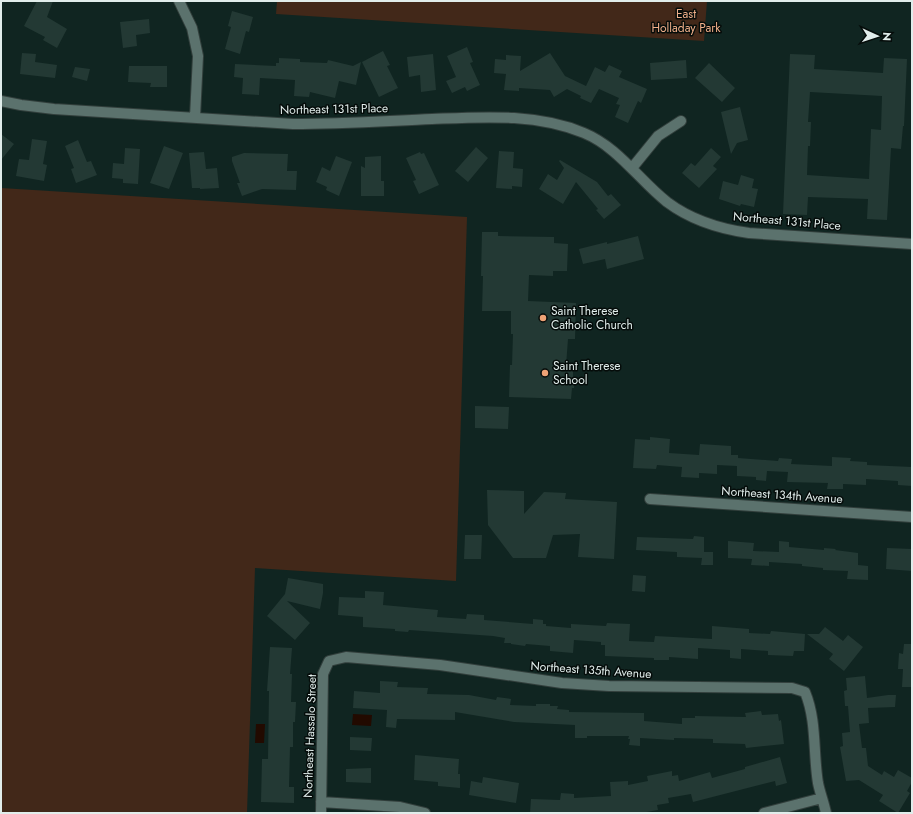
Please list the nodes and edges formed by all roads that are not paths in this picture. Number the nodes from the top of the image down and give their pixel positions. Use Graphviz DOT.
graph roads {
  1 [pos="179,1"];
  2 [pos="1,100"];
  3 [pos="195,117"];
  4 [pos="681,121"];
  5 [pos="632,168"];
  6 [pos="912,244"];
  7 [pos="650,499"];
  8 [pos="912,517"];
  9 [pos="329,661"];
  10 [pos="822,798"];
  11 [pos="321,802"];
  12 [pos="320,813"];
  13 [pos="425,813"];
  14 [pos="764,813"];
  15 [pos="826,813"];
  1 -- 3 [label="street"];
  2 -- 3 [label="street, Northeast 131st Place"];
  3 -- 5 [label="street, Northeast 131st Place"];
  4 -- 5 [label="street"];
  5 -- 6 [label="street, Northeast 131st Place"];
  7 -- 8 [label="street, Northeast 134th Avenue"];
  9 -- 10 [label="street, Northeast 135th Avenue"];
  9 -- 11 [label="street, Northeast Hassalo Street"];
  10 -- 14 [label="street"];
  10 -- 15 [label="street"];
  11 -- 12 [label="street, Northeast Hassalo Street"];
  11 -- 13 [label="street"];
}
